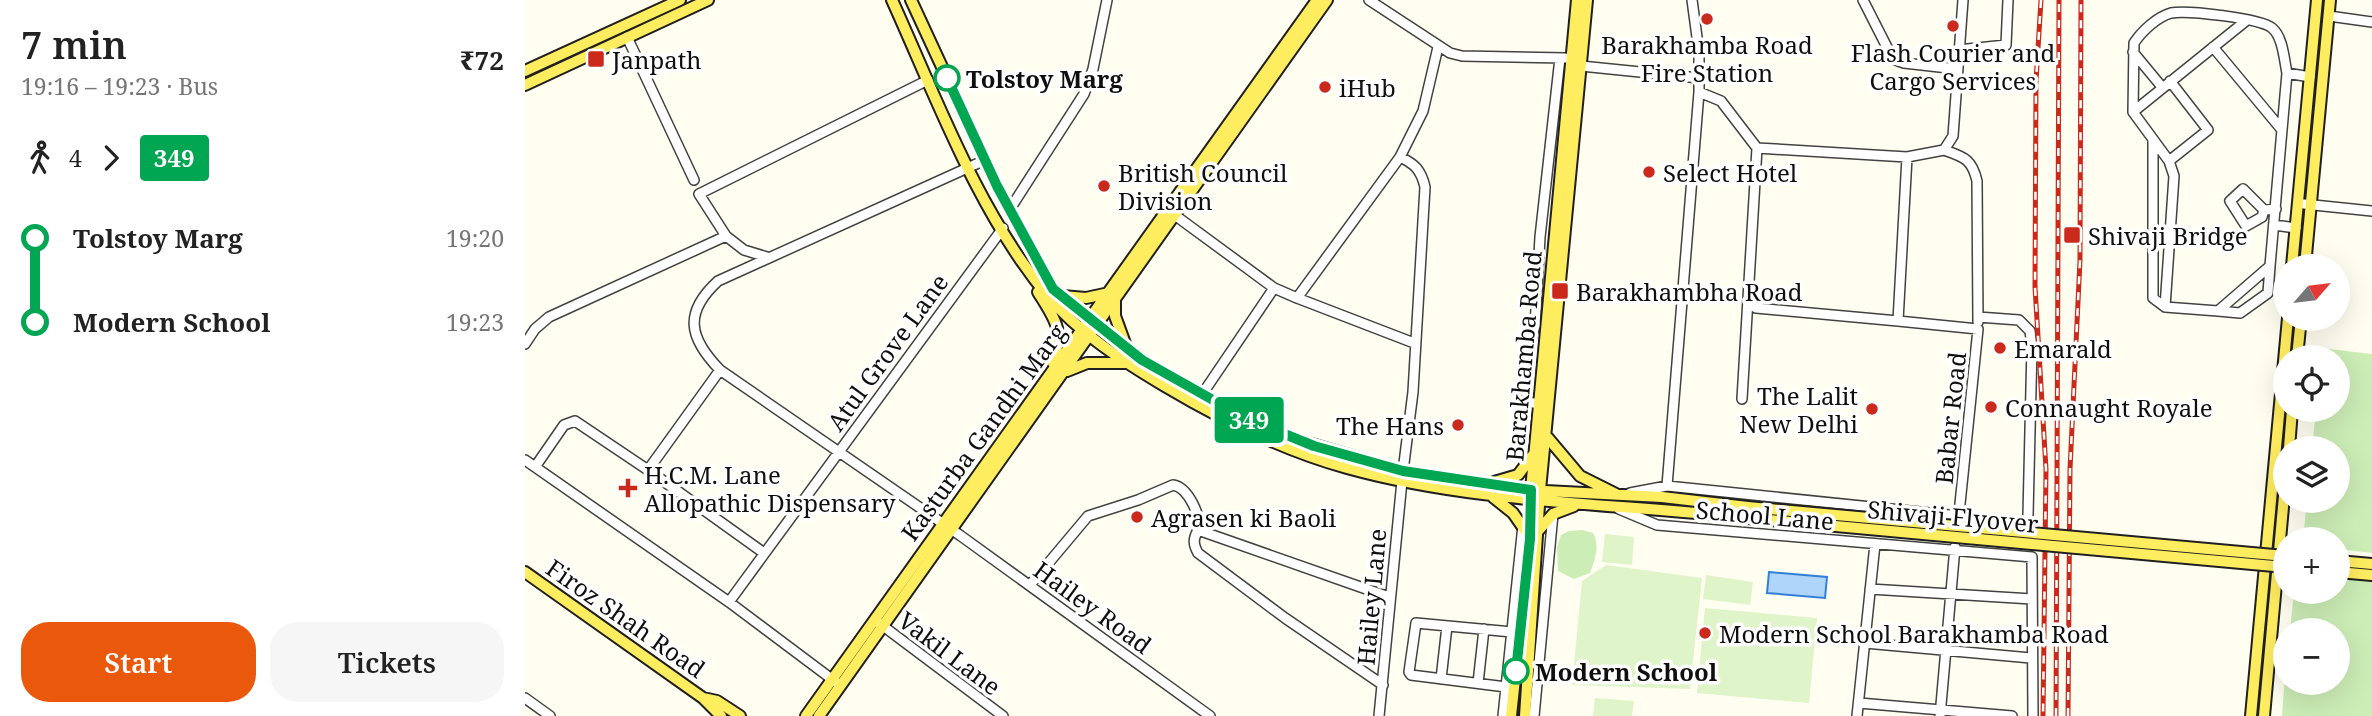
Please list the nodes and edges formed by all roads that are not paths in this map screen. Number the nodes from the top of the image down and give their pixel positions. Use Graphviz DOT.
graph roads {
  1 [pos="680,0"];
  2 [pos="708,0"];
  3 [pos="892,0"];
  4 [pos="911,0"];
  5 [pos="1107,0"];
  6 [pos="1317,0"];
  7 [pos="1327,0"];
  8 [pos="1369,0"];
  9 [pos="1577,0"];
  10 [pos="1587,0"];
  11 [pos="1692,0"];
  12 [pos="1863,0"];
  13 [pos="1963,0"];
  14 [pos="2008,0"];
  15 [pos="2317,0"];
  16 [pos="2330,0"];
  17 [pos="2329,16"];
  18 [pos="2247,20"];
  19 [pos="2372,22"];
  20 [pos="627,37"];
  21 [pos="1438,47"];
  22 [pos="2213,47"];
  23 [pos="1958,50"];
  24 [pos="2133,52"];
  25 [pos="1566,58"];
  26 [pos="1581,66"];
  27 [pos="1957,69"];
  28 [pos="525,71"];
  29 [pos="2287,73"];
  30 [pos="2310,77"];
  31 [pos="1699,78"];
  32 [pos="928,80"];
  33 [pos="2166,84"];
  34 [pos="525,85"];
  35 [pos="1699,92"];
  36 [pos="2133,112"];
  37 [pos="2283,130"];
  38 [pos="2153,139"];
  39 [pos="1757,148"];
  40 [pos="1944,150"];
  41 [pos="1400,157"];
  42 [pos="1906,157"];
  43 [pos="985,160"];
  44 [pos="2169,161"];
  45 [pos="1549,167"];
  46 [pos="1562,167"];
  47 [pos="970,168"];
  48 [pos="694,180"];
  49 [pos="2298,203"];
  50 [pos="2311,204"];
  51 [pos="1010,208"];
  52 [pos="2276,209"];
  53 [pos="2264,210"];
  54 [pos="2372,211"];
  55 [pos="1176,216"];
  56 [pos="2274,225"];
  57 [pos="1003,228"];
  58 [pos="2296,228"];
  59 [pos="726,236"];
  60 [pos="1012,243"];
  61 [pos="2293,254"];
  62 [pos="2306,254"];
  63 [pos="768,257"];
  64 [pos="2270,266"];
  65 [pos="1273,288"];
  66 [pos="1060,295"];
  67 [pos="1112,297"];
  68 [pos="1297,298"];
  69 [pos="1749,303"];
  70 [pos="2165,307"];
  71 [pos="2218,311"];
  72 [pos="1978,317"];
  73 [pos="1898,321"];
  74 [pos="1094,323"];
  75 [pos="1978,329"];
  76 [pos="2287,331"];
  77 [pos="1086,333"];
  78 [pos="1414,343"];
  79 [pos="525,344"];
  80 [pos="1128,349"];
  81 [pos="1132,365"];
  82 [pos="720,370"];
  83 [pos="1063,373"];
  84 [pos="1049,374"];
  85 [pos="1201,396"];
  86 [pos="1742,399"];
  87 [pos="1540,404"];
  88 [pos="1548,438"];
  89 [pos="1535,451"];
  90 [pos="838,452"];
  91 [pos="525,460"];
  92 [pos="535,467"];
  93 [pos="648,470"];
  94 [pos="1403,476"];
  95 [pos="1667,486"];
  96 [pos="1488,489"];
  97 [pos="1535,495"];
  98 [pos="1618,495"];
  99 [pos="1580,504"];
  100 [pos="1617,509"];
  101 [pos="1748,512"];
  102 [pos="2283,513"];
  103 [pos="1553,514"];
  104 [pos="2028,515"];
  105 [pos="1959,516"];
  106 [pos="943,523"];
  107 [pos="1523,525"];
  108 [pos="953,530"];
  109 [pos="1198,530"];
  110 [pos="1534,536"];
  111 [pos="1875,544"];
  112 [pos="1955,551"];
  113 [pos="764,553"];
  114 [pos="2273,555"];
  115 [pos="2350,562"];
  116 [pos="2372,564"];
  117 [pos="2273,566"];
  118 [pos="525,572"];
  119 [pos="2350,573"];
  120 [pos="2372,575"];
  121 [pos="1030,585"];
  122 [pos="1870,589"];
  123 [pos="1950,594"];
  124 [pos="1389,597"];
  125 [pos="2032,599"];
  126 [pos="729,602"];
  127 [pos="879,623"];
  128 [pos="1447,626"];
  129 [pos="1484,629"];
  130 [pos="1512,632"];
  131 [pos="1865,643"];
  132 [pos="1945,649"];
  133 [pos="2031,658"];
  134 [pos="1441,679"];
  135 [pos="837,683"];
  136 [pos="1478,683"];
  137 [pos="1383,685"];
  138 [pos="1506,687"];
  139 [pos="525,698"];
  140 [pos="703,698"];
  141 [pos="1859,703"];
  142 [pos="1940,713"];
  143 [pos="1999,715"];
  144 [pos="550,716"];
  145 [pos="721,716"];
  146 [pos="740,716"];
  147 [pos="806,716"];
  148 [pos="820,716"];
  149 [pos="1003,716"];
  150 [pos="1210,716"];
  151 [pos="1380,716"];
  152 [pos="1503,716"];
  153 [pos="1511,716"];
  154 [pos="1525,716"];
  155 [pos="1534,716"];
  156 [pos="1857,716"];
  157 [pos="2012,716"];
  158 [pos="2033,716"];
  159 [pos="2251,716"];
  160 [pos="2265,716"];
  1 -- 28 [label="main road"];
  2 -- 20 [label="main road"];
  3 -- 32 [label="main road"];
  4 -- 43 [label="main road"];
  5 -- 51 [label="street"];
  6 -- 67 [label="main road, Kasturba Gandhi Marg"];
  7 -- 55 [label="main road, Kasturba Gandhi Marg"];
  8 -- 21 [label="street"];
  9 -- 25 [label="main road, Barakhamba Road"];
  10 -- 26 [label="main road, Barakhamba Road"];
  11 -- 31 [label="street"];
  12 -- 27 [label="street"];
  13 -- 23 [label="street"];
  14 -- 23 [label="street"];
  15 -- 30 [label="main road"];
  16 -- 17 [label="main road"];
  17 -- 19 [label="street"];
  17 -- 50 [label="main road"];
  18 -- 22 [label="street"];
  18 -- 24 [label="street"];
  18 -- 29 [label="street"];
  20 -- 34 [label="main road"];
  20 -- 48 [label="street"];
  21 -- 25 [label="street"];
  21 -- 41 [label="street"];
  22 -- 33 [label="street"];
  22 -- 37 [label="street"];
  23 -- 27 [label="street"];
  24 -- 33 [label="street"];
  24 -- 36 [label="street"];
  25 -- 45 [label="street"];
  25 -- 46 [label="main road, Barakhamba Road"];
  26 -- 31 [label="street"];
  26 -- 88 [label="main road, Barakhamba Road"];
  27 -- 40 [label="street"];
  29 -- 30 [label="street"];
  29 -- 37 [label="street"];
  30 -- 49 [label="main road"];
  31 -- 35 [label="street"];
  32 -- 47 [label="main road"];
  32 -- 59 [label="street"];
  33 -- 36 [label="street"];
  33 -- 44 [label="street"];
  35 -- 39 [label="street"];
  35 -- 95 [label="street"];
  36 -- 38 [label="street"];
  37 -- 52 [label="street"];
  38 -- 44 [label="street"];
  38 -- 70 [label="street"];
  39 -- 42 [label="street"];
  39 -- 69 [label="street"];
  40 -- 42 [label="street"];
  40 -- 72 [label="street"];
  41 -- 68 [label="street"];
  41 -- 78 [label="street, Hailey Lane"];
  42 -- 73 [label="street"];
  43 -- 47 [label="street"];
  43 -- 51 [label="main road"];
  44 -- 70 [label="street"];
  45 -- 46 [label="street"];
  45 -- 87 [label="street"];
  46 -- 87 [label="main road, Barakhamba Road"];
  47 -- 57 [label="main road"];
  47 -- 63 [label="street"];
  49 -- 50 [label="street"];
  49 -- 58 [label="main road"];
  50 -- 54 [label="street"];
  50 -- 62 [label="main road"];
  51 -- 66 [label="main road"];
  52 -- 53 [label="street"];
  52 -- 56 [label="street"];
  55 -- 65 [label="street"];
  55 -- 67 [label="main road, Kasturba Gandhi Marg"];
  56 -- 58 [label="street"];
  56 -- 64 [label="street"];
  57 -- 60 [label="main road"];
  57 -- 90 [label="street, Atul Grove Lane"];
  58 -- 61 [label="main road"];
  59 -- 63 [label="street"];
  59 -- 79 [label="street"];
  60 -- 77 [label="main road"];
  60 -- 84 [label="main road"];
  63 -- 82 [label="street, Hailey Road"];
  64 -- 71 [label="street"];
  64 -- 71 [label="street"];
  65 -- 68 [label="street"];
  65 -- 85 [label="street"];
  66 -- 67 [label="main road"];
  66 -- 74 [label="main road"];
  67 -- 74 [label="main road, Kasturba Gandhi Marg"];
  67 -- 80 [label="main road"];
  68 -- 78 [label="street"];
  69 -- 73 [label="street, Babar Road"];
  69 -- 86 [label="street"];
  70 -- 71 [label="street"];
  72 -- 75 [label="street"];
  72 -- 104 [label="street"];
  73 -- 75 [label="street, Babar Road"];
  74 -- 77 [label="main road, Kasturba Gandhi Marg"];
  74 -- 80 [label="main road"];
  75 -- 105 [label="street, Babar Road"];
  76 -- 159 [label="main road"];
  77 -- 81 [label="main road"];
  77 -- 83 [label="main road, Kasturba Gandhi Marg"];
  77 -- 84 [label="main road, Kasturba Gandhi Marg"];
  78 -- 94 [label="street, Hailey Lane"];
  80 -- 85 [label="main road"];
  81 -- 83 [label="main road"];
  81 -- 94 [label="main road"];
  82 -- 90 [label="street, Hailey Road"];
  82 -- 93 [label="street"];
  83 -- 108 [label="main road, Kasturba Gandhi Marg"];
  84 -- 106 [label="main road, Kasturba Gandhi Marg"];
  85 -- 94 [label="main road"];
  87 -- 89 [label="main road, Barakhamba Road"];
  88 -- 97 [label="main road, Barakhamba Road"];
  88 -- 98 [label="main road"];
  89 -- 96 [label="main road"];
  89 -- 97 [label="main road, Barakhamba Road"];
  90 -- 106 [label="street, Hailey Road"];
  90 -- 113 [label="street, Atul Grove Lane"];
  91 -- 92 [label="street"];
  92 -- 93 [label="street"];
  92 -- 126 [label="street"];
  93 -- 113 [label="street"];
  94 -- 96 [label="main road"];
  94 -- 124 [label="street, Hailey Lane"];
  95 -- 98 [label="street"];
  95 -- 105 [label="street"];
  96 -- 97 [label="main road"];
  96 -- 107 [label="main road"];
  97 -- 98 [label="main road, Shivaji Flyover"];
  97 -- 99 [label="main road, Shivaji Flyover"];
  97 -- 110 [label="main road, Barakhamba Road"];
  98 -- 101 [label="main road, Shivaji Flyover"];
  99 -- 100 [label="main road, Shivaji Flyover"];
  99 -- 103 [label="main road"];
  100 -- 101 [label="main road, Shivaji Flyover"];
  100 -- 111 [label="street, School Lane"];
  101 -- 114 [label="main road, Shivaji Flyover, bridge"];
  101 -- 117 [label="main road, Shivaji Flyover, bridge"];
  102 -- 160 [label="main road"];
  103 -- 110 [label="main road"];
  103 -- 155 [label="street"];
  105 -- 112 [label="street, Babar Road"];
  106 -- 108 [label="street, Hailey Road"];
  106 -- 127 [label="main road, Kasturba Gandhi Marg"];
  107 -- 110 [label="main road"];
  107 -- 130 [label="street"];
  108 -- 121 [label="street, Hailey Road"];
  108 -- 127 [label="main road, Kasturba Gandhi Marg"];
  109 -- 121 [label="street"];
  109 -- 124 [label="street"];
  109 -- 137 [label="street"];
  110 -- 153 [label="main road, Barakhamba Road"];
  110 -- 154 [label="main road, Barakhamba Road"];
  111 -- 112 [label="street, School Lane"];
  111 -- 122 [label="street"];
  112 -- 123 [label="street, Babar Road"];
  112 -- 125 [label="street, School Lane"];
  113 -- 126 [label="street, Atul Grove Lane"];
  115 -- 116 [label="main road"];
  118 -- 140 [label="main road, Firoz Shah Road"];
  119 -- 120 [label="main road"];
  121 -- 150 [label="street, Hailey Road"];
  122 -- 123 [label="street"];
  122 -- 131 [label="street"];
  123 -- 125 [label="street"];
  123 -- 132 [label="street, Babar Road"];
  124 -- 137 [label="street, Hailey Lane"];
  125 -- 133 [label="street"];
  126 -- 135 [label="street"];
  127 -- 135 [label="main road, Kasturba Gandhi Marg"];
  127 -- 149 [label="street, Vakil Lane"];
  128 -- 129 [label="street"];
  128 -- 134 [label="street"];
  128 -- 134 [label="street"];
  129 -- 130 [label="street"];
  129 -- 136 [label="street"];
  130 -- 138 [label="street"];
  131 -- 132 [label="street"];
  131 -- 141 [label="street"];
  132 -- 133 [label="street"];
  132 -- 142 [label="street, Babar Road"];
  133 -- 158 [label="street"];
  134 -- 136 [label="street"];
  135 -- 147 [label="main road, Kasturba Gandhi Marg"];
  135 -- 148 [label="main road, Kasturba Gandhi Marg"];
  136 -- 138 [label="street"];
  137 -- 151 [label="street, Hailey Lane"];
  138 -- 152 [label="street"];
  139 -- 144 [label="street"];
  140 -- 145 [label="main road, Firoz Shah Road"];
  140 -- 146 [label="main road, Firoz Shah Road"];
  141 -- 142 [label="street"];
  141 -- 156 [label="street"];
  142 -- 143 [label="street"];
  143 -- 157 [label="street"];
}
